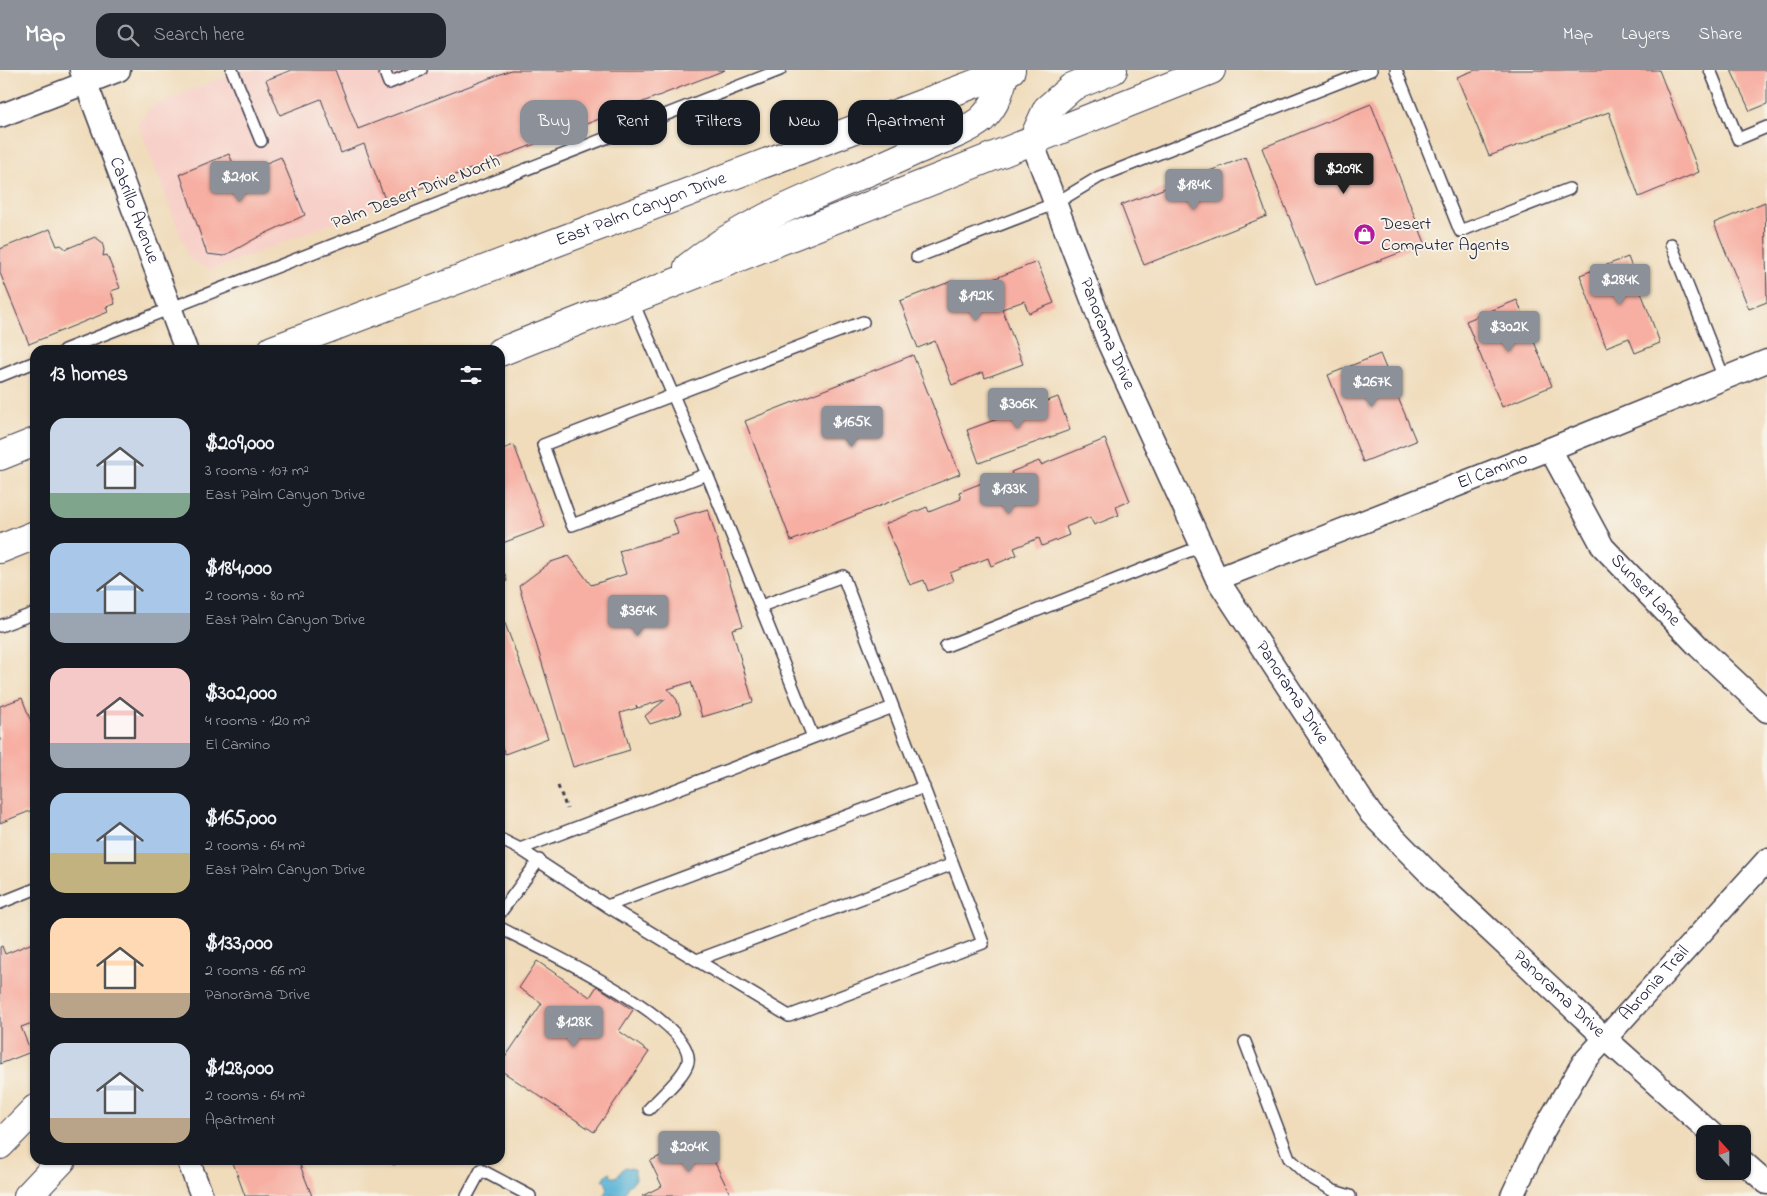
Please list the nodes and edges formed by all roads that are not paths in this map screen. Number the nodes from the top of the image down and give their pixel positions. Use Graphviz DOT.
graph roads {
  1 [pos="119,70"];
  2 [pos="232,70"];
  3 [pos="384,70"];
  4 [pos="421,70"];
  5 [pos="780,70"];
  6 [pos="1113,70"];
  7 [pos="1211,70"];
  8 [pos="1371,70"];
  9 [pos="1396,70"];
  10 [pos="1710,70"];
  11 [pos="1007,71"];
  12 [pos="84,76"];
  13 [pos="0,116"];
  14 [pos="1767,127"];
  15 [pos="261,141"];
  16 [pos="1032,142"];
  17 [pos="1569,189"];
  18 [pos="1056,203"];
  19 [pos="1671,244"];
  20 [pos="917,257"];
  21 [pos="663,287"];
  22 [pos="632,300"];
  23 [pos="170,308"];
  24 [pos="863,322"];
  25 [pos="77,345"];
  26 [pos="184,345"];
  27 [pos="285,345"];
  28 [pos="505,350"];
  29 [pos="1767,361"];
  30 [pos="30,364"];
  31 [pos="0,376"];
  32 [pos="1724,378"];
  33 [pos="674,394"];
  34 [pos="30,444"];
  35 [pos="1550,449"];
  36 [pos="0,456"];
  37 [pos="707,474"];
  38 [pos="30,537"];
  39 [pos="1202,546"];
  40 [pos="0,549"];
  41 [pos="1217,579"];
  42 [pos="761,606"];
  43 [pos="30,614"];
  44 [pos="0,626"];
  45 [pos="946,646"];
  46 [pos="893,707"];
  47 [pos="1767,711"];
  48 [pos="814,737"];
  49 [pos="924,786"];
  50 [pos="505,842"];
  51 [pos="520,849"];
  52 [pos="539,860"];
  53 [pos="1767,860"];
  54 [pos="953,864"];
  55 [pos="30,891"];
  56 [pos="0,903"];
  57 [pos="505,906"];
  58 [pos="607,906"];
  59 [pos="505,930"];
  60 [pos="697,960"];
  61 [pos="1606,1039"];
  62 [pos="1244,1042"];
  63 [pos="649,1108"];
  64 [pos="30,1114"];
  65 [pos="1702,1125"];
  66 [pos="0,1145"];
  67 [pos="57,1165"];
  68 [pos="190,1165"];
  69 [pos="1751,1169"];
  70 [pos="1767,1183"];
  71 [pos="28,1196"];
  72 [pos="202,1196"];
  73 [pos="467,1196"];
  74 [pos="530,1196"];
  75 [pos="1350,1196"];
  76 [pos="1512,1196"];
  1 -- 12 [label="street"];
  2 -- 15 [label="lane"];
  3 -- 4 [label="lane"];
  5 -- 23 [label="lane, Palm Desert Drive North"];
  6 -- 16 [label="main road"];
  7 -- 16 [label="main road"];
  8 -- 18 [label="lane"];
  9 -- 17 [label="lane"];
  10 -- 14 [label="lane"];
  11 -- 21 [label="main road"];
  11 -- 27 [label="main road, East Palm Canyon Drive"];
  12 -- 13 [label="street"];
  12 -- 23 [label="street, Cabrillo Avenue"];
  16 -- 18 [label="street, Panorama Drive"];
  16 -- 21 [label="main road"];
  18 -- 20 [label="lane"];
  18 -- 39 [label="street, Panorama Drive"];
  19 -- 32 [label="lane"];
  21 -- 22 [label="main road"];
  22 -- 28 [label="main road"];
  22 -- 33 [label="lane"];
  23 -- 25 [label="lane, Palm Desert Drive North"];
  23 -- 26 [label="street, Cabrillo Avenue"];
  24 -- 33 [label="lane"];
  29 -- 32 [label="street, El Camino"];
  30 -- 31 [label="lane"];
  32 -- 35 [label="street, El Camino"];
  33 -- 37 [label="lane"];
  33 -- 37 [label="lane"];
  34 -- 36 [label="main road"];
  35 -- 41 [label="street, El Camino"];
  35 -- 47 [label="street, Sunset Lane"];
  37 -- 42 [label="lane"];
  38 -- 40 [label="main road"];
  39 -- 41 [label="street, Panorama Drive"];
  39 -- 45 [label="lane"];
  41 -- 61 [label="street, Panorama Drive"];
  42 -- 46 [label="lane"];
  42 -- 48 [label="lane"];
  43 -- 44 [label="lane"];
  46 -- 48 [label="lane"];
  46 -- 49 [label="lane"];
  48 -- 51 [label="lane"];
  49 -- 54 [label="lane"];
  49 -- 58 [label="lane"];
  50 -- 51 [label="lane"];
  51 -- 52 [label="lane"];
  52 -- 57 [label="lane"];
  52 -- 58 [label="lane"];
  53 -- 61 [label="street, Abronia Trail"];
  54 -- 60 [label="lane"];
  54 -- 60 [label="lane"];
  55 -- 56 [label="lane"];
  58 -- 60 [label="lane"];
  59 -- 63 [label="lane"];
  61 -- 65 [label="street, Panorama Drive"];
  61 -- 76 [label="street, Abronia Trail"];
  62 -- 75 [label="lane"];
  64 -- 66 [label="main road"];
  67 -- 71 [label="main road"];
  68 -- 72 [label="street"];
  69 -- 70 [label="street"];
  73 -- 74 [label="lane"];
}
